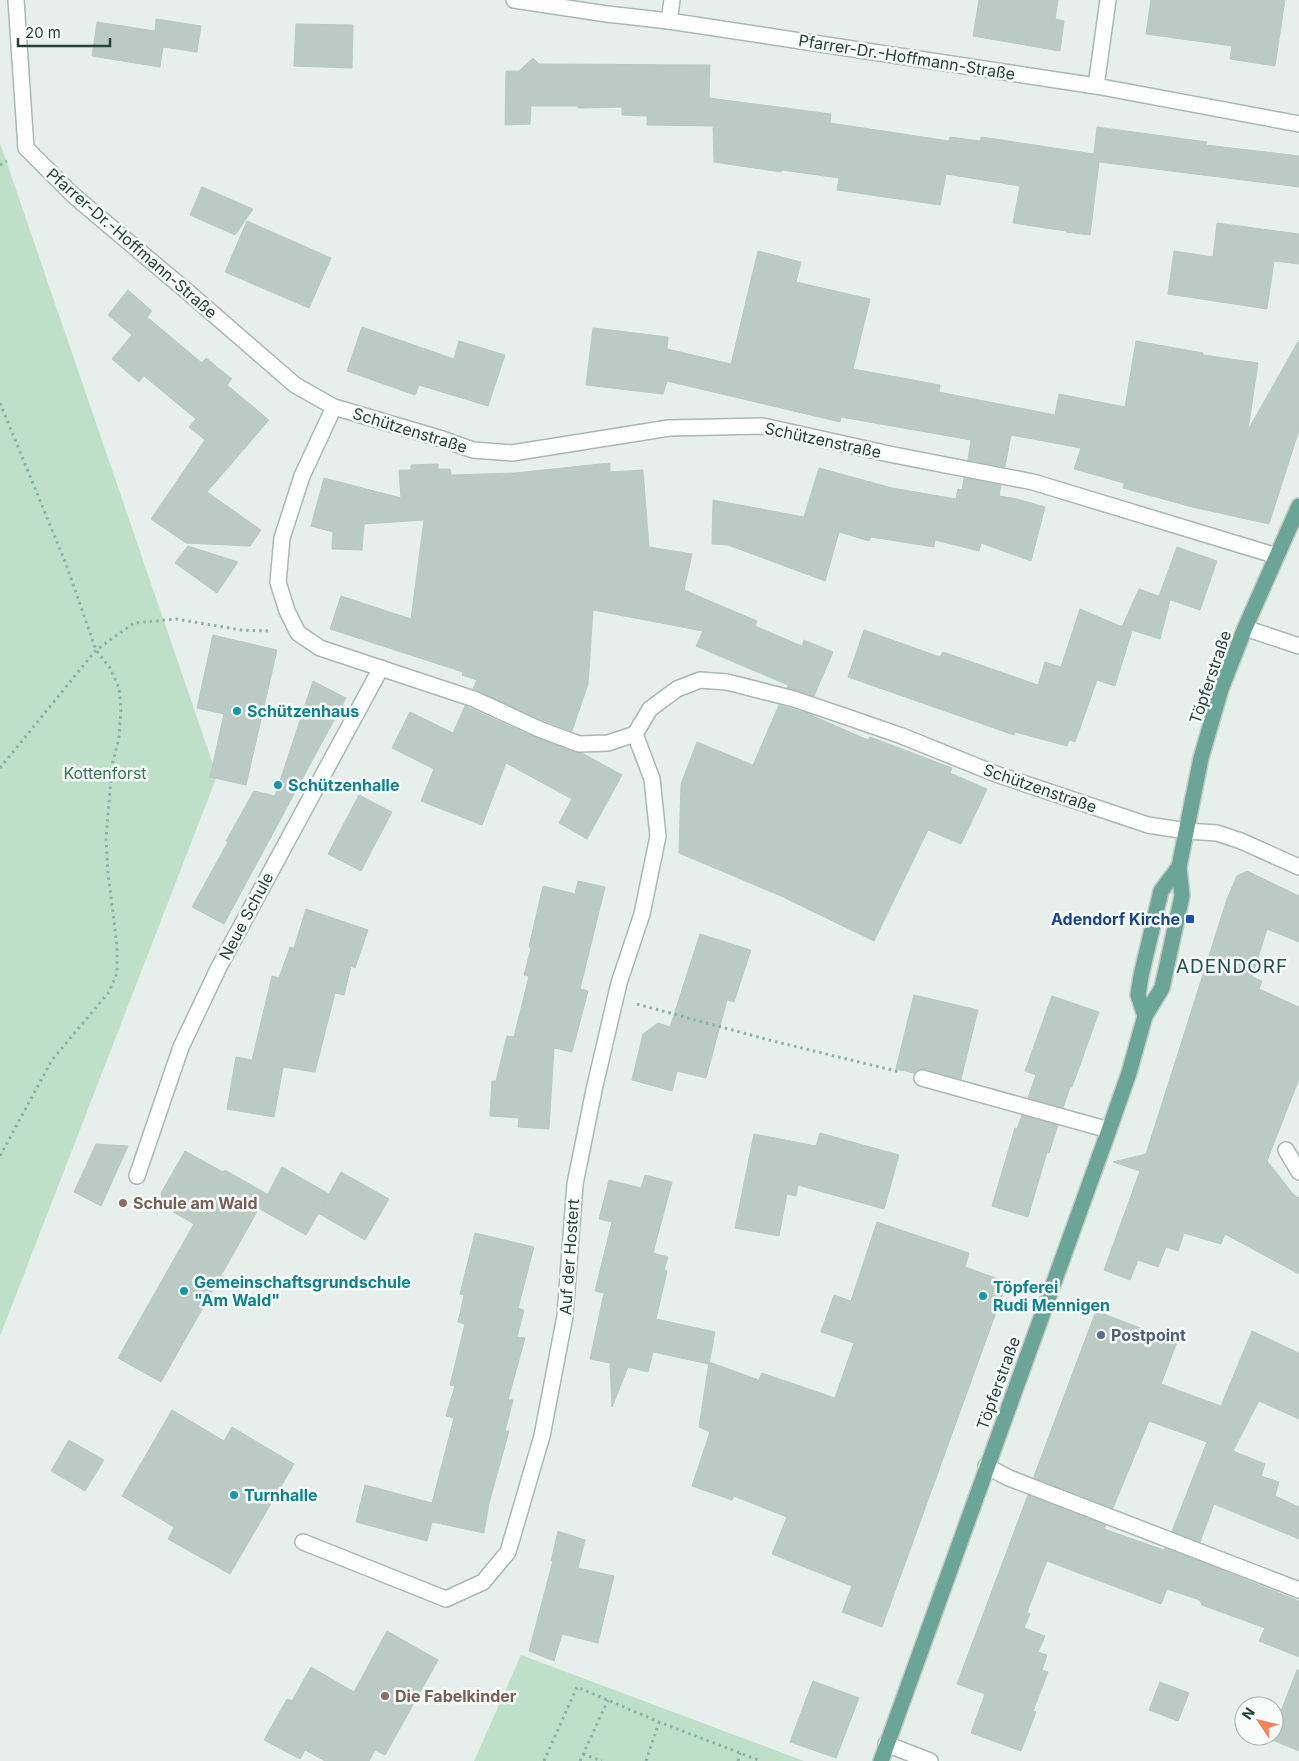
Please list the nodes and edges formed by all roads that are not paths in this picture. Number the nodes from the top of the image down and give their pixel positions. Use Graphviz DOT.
graph roads {
  1 [pos="16,0"];
  2 [pos="514,0"];
  3 [pos="672,0"];
  4 [pos="1108,0"];
  5 [pos="669,21"];
  6 [pos="1096,86"];
  7 [pos="1299,124"];
  8 [pos="334,407"];
  9 [pos="1299,506"];
  10 [pos="1277,556"];
  11 [pos="1245,628"];
  12 [pos="1299,646"];
  13 [pos="381,668"];
  14 [pos="635,734"];
  15 [pos="1187,831"];
  16 [pos="1179,867"];
  17 [pos="1299,867"];
  18 [pos="1145,1016"];
  19 [pos="922,1078"];
  20 [pos="1109,1130"];
  21 [pos="1286,1150"];
  22 [pos="1299,1172"];
  23 [pos="137,1176"];
  24 [pos="986,1466"];
  25 [pos="303,1542"];
  26 [pos="1299,1590"];
  27 [pos="886,1744"];
  28 [pos="881,1761"];
  29 [pos="930,1761"];
  1 -- 8 [label="street, Pfarrer-Dr.-Hoffmann-Straße"];
  2 -- 5 [label="street, Pfarrer-Dr.-Hoffmann-Straße"];
  3 -- 5 [label="street"];
  4 -- 6 [label="street"];
  5 -- 6 [label="street, Pfarrer-Dr.-Hoffmann-Straße"];
  6 -- 7 [label="street, Pfarrer-Dr.-Hoffmann-Straße"];
  8 -- 10 [label="street, Schützenstraße"];
  8 -- 13 [label="street, Schützenstraße"];
  9 -- 10 [label="main road, Töpferstraße"];
  10 -- 11 [label="main road, Töpferstraße"];
  11 -- 12 [label="street"];
  11 -- 15 [label="main road, Töpferstraße"];
  13 -- 14 [label="street, Schützenstraße"];
  13 -- 23 [label="street, Neue Schule"];
  14 -- 15 [label="street, Schützenstraße"];
  14 -- 25 [label="street, Auf der Hostert"];
  15 -- 16 [label="main road, Töpferstraße"];
  15 -- 17 [label="street, Schützenstraße"];
  16 -- 18 [label="main road, Töpferstraße"];
  16 -- 18 [label="main road, Töpferstraße"];
  18 -- 20 [label="main road, Töpferstraße"];
  19 -- 20 [label="street"];
  20 -- 24 [label="main road, Töpferstraße"];
  21 -- 22 [label="street"];
  24 -- 26 [label="street"];
  24 -- 27 [label="main road, Töpferstraße"];
  27 -- 28 [label="main road, Töpferstraße"];
  27 -- 29 [label="street"];
}
